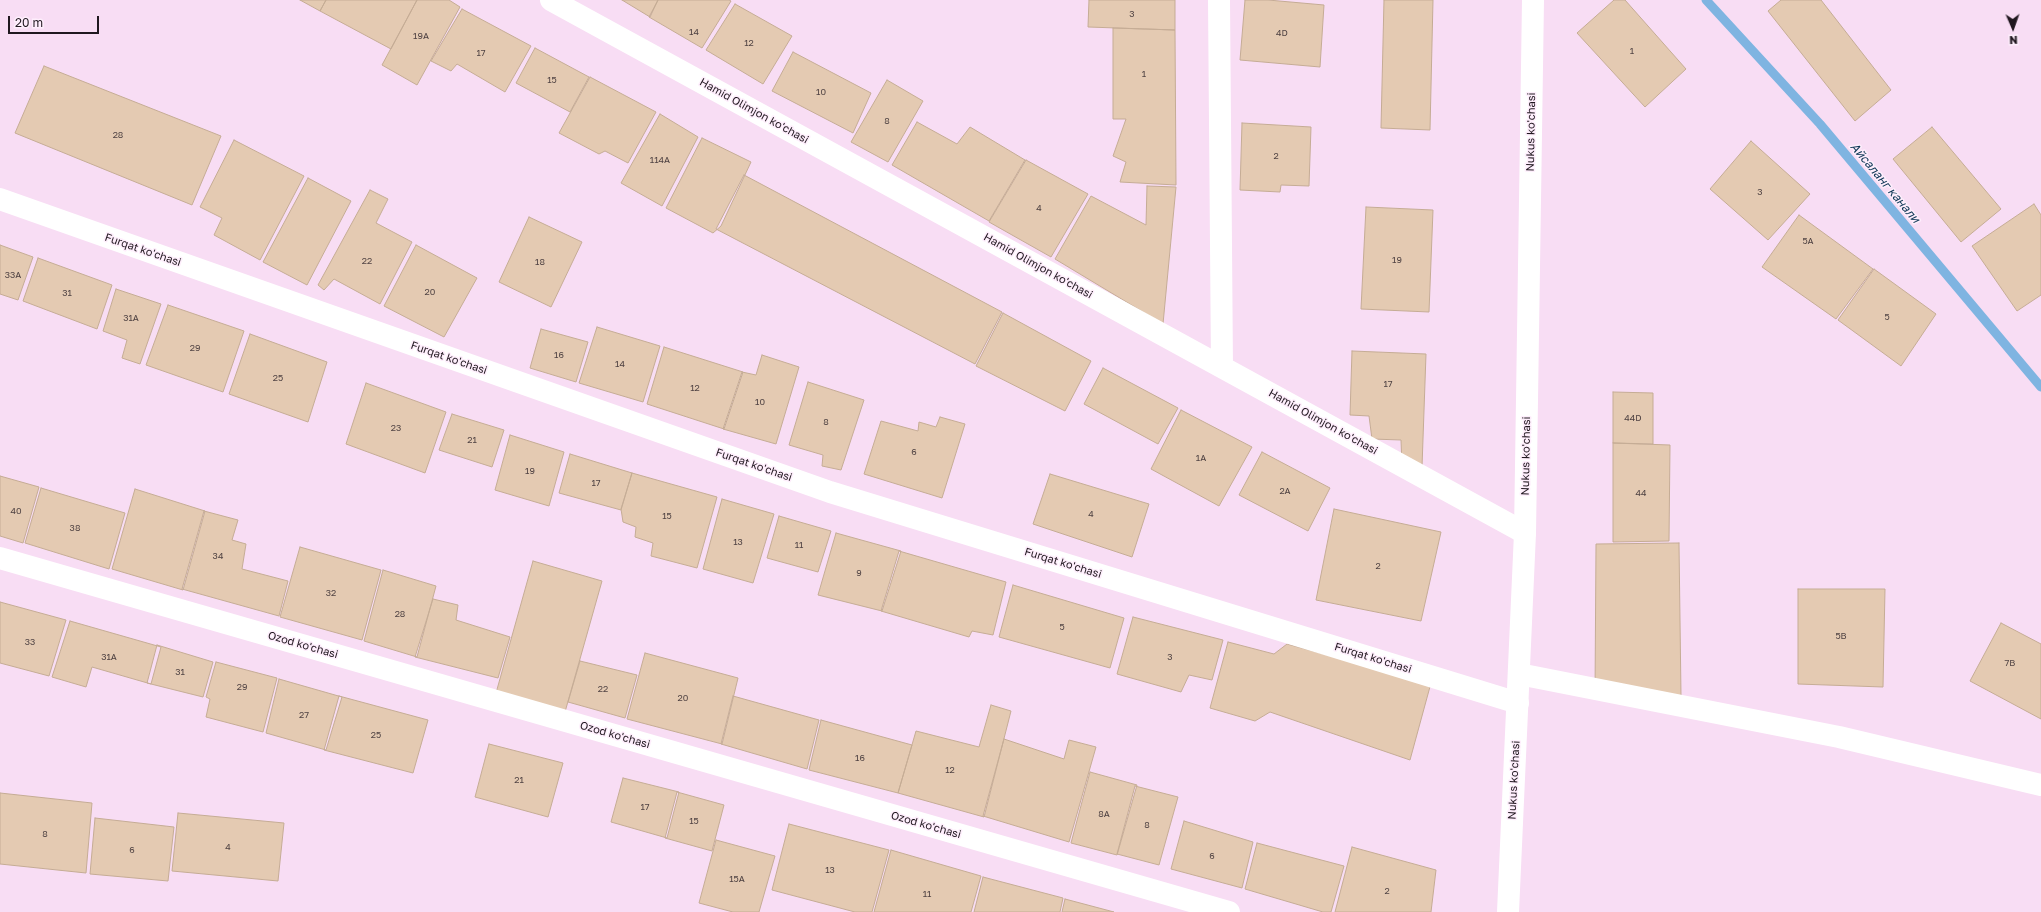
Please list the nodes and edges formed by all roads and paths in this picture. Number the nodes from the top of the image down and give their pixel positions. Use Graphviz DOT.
graph roads {
  1 [pos="551,0"];
  2 [pos="1219,0"];
  3 [pos="1533,0"];
  4 [pos="0,199"];
  5 [pos="1222,367"];
  6 [pos="1525,533"];
  7 [pos="0,558"];
  8 [pos="1519,674"];
  9 [pos="1518,703"];
  10 [pos="2041,785"];
  11 [pos="1230,912"];
  12 [pos="1508,912"];
  1 -- 5 [label="street, Hamid Olimjon ko'chasi"];
  2 -- 5 [label="street"];
  3 -- 6 [label="street, Nukus ko'chasi"];
  4 -- 9 [label="street, Furqat ko'chasi"];
  5 -- 6 [label="street, Hamid Olimjon ko'chasi"];
  6 -- 8 [label="street, Nukus ko'chasi"];
  7 -- 11 [label="street, Ozod ko'chasi"];
  8 -- 9 [label="street, Nukus ko'chasi"];
  8 -- 10 [label="street"];
  9 -- 12 [label="street, Nukus ko'chasi"];
}
